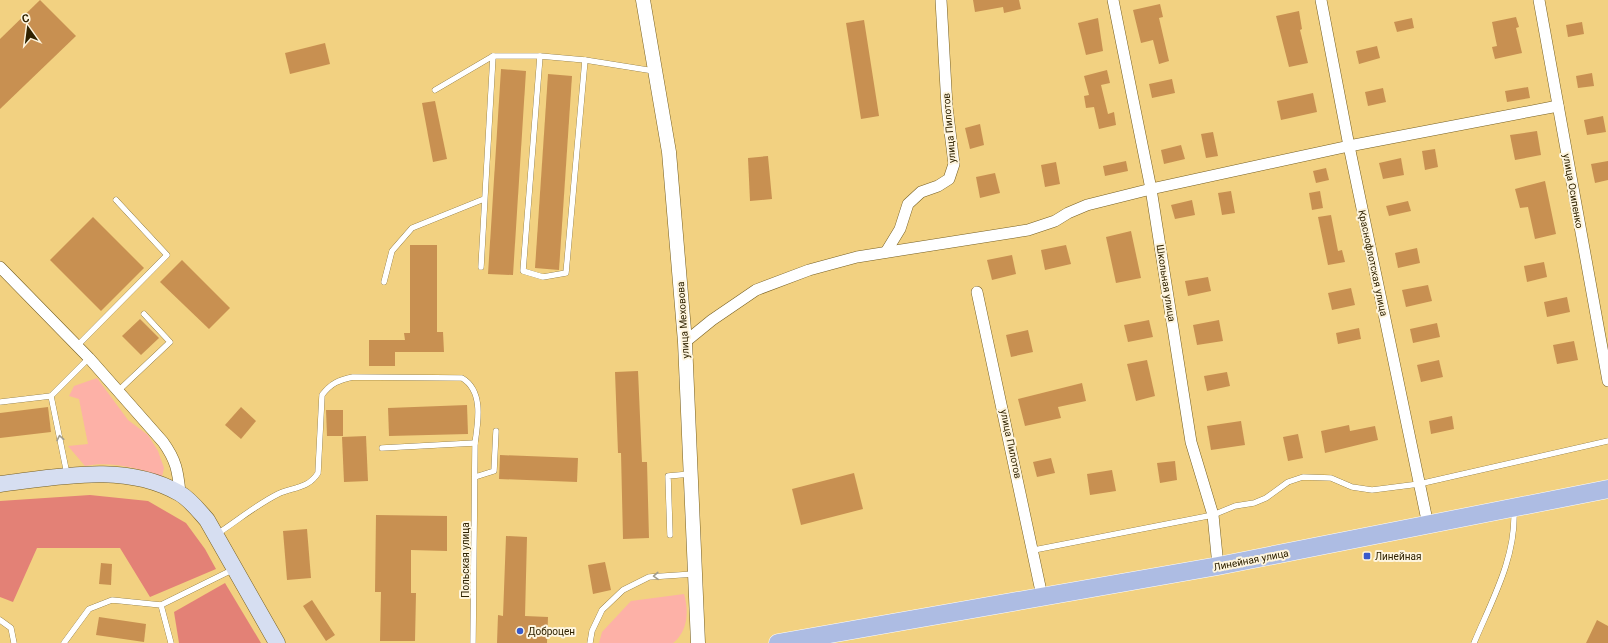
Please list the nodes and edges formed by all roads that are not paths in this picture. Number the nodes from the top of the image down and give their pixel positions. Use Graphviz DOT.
graph roads {
  1 [pos="643,0"];
  2 [pos="940,0"];
  3 [pos="1113,0"];
  4 [pos="1321,0"];
  5 [pos="1539,0"];
  6 [pos="493,56"];
  7 [pos="540,56"];
  8 [pos="585,60"];
  9 [pos="656,71"];
  10 [pos="435,90"];
  11 [pos="1558,106"];
  12 [pos="1349,146"];
  13 [pos="1151,189"];
  14 [pos="484,199"];
  15 [pos="116,200"];
  16 [pos="886,252"];
  17 [pos="0,267"];
  18 [pos="481,267"];
  19 [pos="384,282"];
  20 [pos="977,292"];
  21 [pos="144,314"];
  22 [pos="686,342"];
  23 [pos="77,346"];
  24 [pos="89,358"];
  25 [pos="1608,381"];
  26 [pos="118,391"];
  27 [pos="52,396"];
  28 [pos="0,402"];
  29 [pos="496,431"];
  30 [pos="1608,441"];
  31 [pos="475,443"];
  32 [pos="382,448"];
  33 [pos="690,474"];
  34 [pos="67,476"];
  35 [pos="475,477"];
  36 [pos="0,484"];
  37 [pos="1419,484"];
  38 [pos="1608,489"];
  39 [pos="180,493"];
  40 [pos="1514,508"];
  41 [pos="1213,515"];
  42 [pos="1428,525"];
  43 [pos="216,534"];
  44 [pos="670,536"];
  45 [pos="1034,550"];
  46 [pos="1218,566"];
  47 [pos="235,569"];
  48 [pos="694,574"];
  49 [pos="1042,596"];
  50 [pos="161,605"];
  51 [pos="0,620"];
  52 [pos="892,624"];
  53 [pos="14,643"];
  54 [pos="64,643"];
  55 [pos="171,643"];
  56 [pos="277,643"];
  57 [pos="474,643"];
  58 [pos="590,643"];
  59 [pos="698,643"];
  60 [pos="778,643"];
  61 [pos="821,643"];
  62 [pos="1474,643"];
  1 -- 9 [label="street, улица Меховова"];
  2 -- 16 [label="street, улица Пилотов"];
  3 -- 13 [label="street, Школьная улица"];
  4 -- 12 [label="street, Краснофлотская улица"];
  5 -- 11 [label="street, улица Осипенко"];
  6 -- 7 [label="lane"];
  6 -- 10 [label="lane"];
  6 -- 14 [label="lane"];
  7 -- 8 [label="lane"];
  7 -- 8 [label="lane"];
  8 -- 9 [label="lane"];
  9 -- 22 [label="street, улица Меховова"];
  11 -- 12 [label="street"];
  11 -- 25 [label="street, улица Осипенко"];
  12 -- 13 [label="street"];
  12 -- 37 [label="street, Краснофлотская улица"];
  13 -- 16 [label="street"];
  13 -- 41 [label="street, Школьная улица"];
  14 -- 18 [label="lane"];
  14 -- 19 [label="lane"];
  15 -- 23 [label="lane"];
  16 -- 22 [label="street"];
  17 -- 23 [label="street"];
  20 -- 45 [label="street, улица Пилотов"];
  21 -- 26 [label="lane"];
  22 -- 33 [label="street, улица Меховова"];
  23 -- 24 [label="street"];
  24 -- 26 [label="street"];
  24 -- 27 [label="lane"];
  26 -- 39 [label="street"];
  27 -- 28 [label="lane"];
  34 -- 27 [label="lane, one-way"];
  29 -- 35 [label="lane"];
  30 -- 37 [label="lane"];
  31 -- 32 [label="lane"];
  31 -- 35 [label="lane, Польская улица"];
  31 -- 43 [label="lane, Польская улица"];
  33 -- 44 [label="lane"];
  33 -- 48 [label="street, улица Меховова"];
  34 -- 36 [label="main road"];
  34 -- 39 [label="main road"];
  35 -- 57 [label="lane, Польская улица"];
  37 -- 41 [label="lane"];
  37 -- 42 [label="street, Краснофлотская улица"];
  38 -- 40 [label="main road, Линейная улица"];
  39 -- 43 [label="main road"];
  40 -- 42 [label="main road, Линейная улица"];
  40 -- 62 [label="lane"];
  41 -- 45 [label="lane"];
  41 -- 46 [label="street, Школьная улица"];
  42 -- 46 [label="main road, Линейная улица"];
  43 -- 47 [label="main road"];
  45 -- 49 [label="street, улица Пилотов"];
  46 -- 49 [label="main road, Линейная улица"];
  47 -- 50 [label="lane"];
  47 -- 56 [label="main road"];
  48 -- 58 [label="lane, one-way"];
  48 -- 59 [label="street, улица Меховова"];
  49 -- 52 [label="main road, Линейная улица"];
  50 -- 54 [label="lane"];
  50 -- 55 [label="lane"];
  51 -- 53 [label="lane"];
  52 -- 60 [label="main road"];
  52 -- 61 [label="main road"];
}
